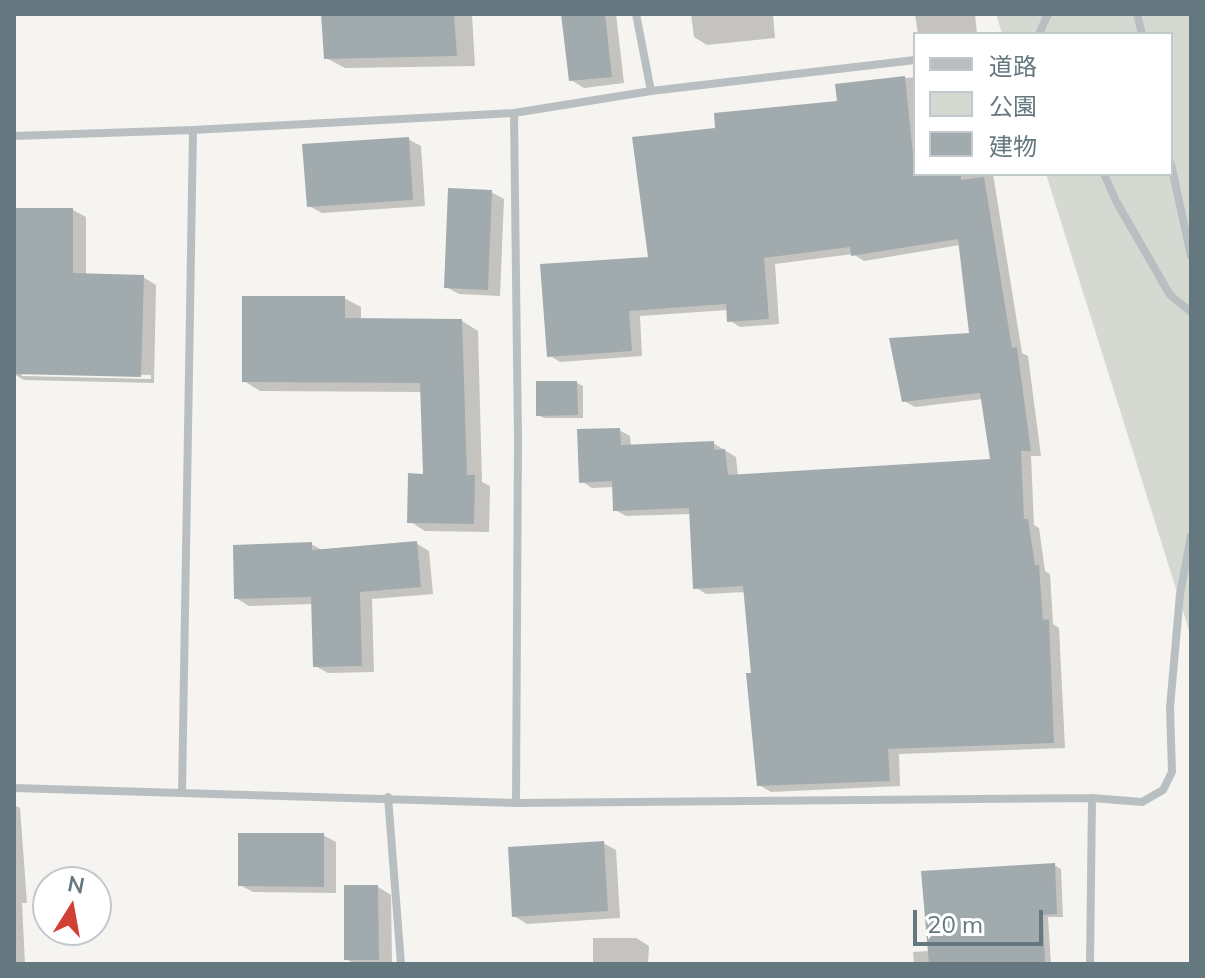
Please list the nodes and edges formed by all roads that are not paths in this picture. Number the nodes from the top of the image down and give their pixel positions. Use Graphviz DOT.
graph roads {
  1 [pos="636,14"];
  2 [pos="913,60"];
  3 [pos="651,91"];
  4 [pos="514,113"];
  5 [pos="193,130"];
  6 [pos="14,136"];
  7 [pos="1173,173"];
  8 [pos="1105,176"];
  9 [pos="1191,256"];
  10 [pos="1191,312"];
  11 [pos="1191,536"];
  12 [pos="14,788"];
  13 [pos="182,793"];
  14 [pos="388,797"];
  15 [pos="1092,798"];
  16 [pos="516,803"];
  17 [pos="401,964"];
  18 [pos="1090,964"];
  1 -- 3 [label="street"];
  2 -- 3 [label="street"];
  3 -- 4 [label="street"];
  4 -- 5 [label="street"];
  4 -- 16 [label="street"];
  5 -- 6 [label="street"];
  5 -- 13 [label="street"];
  7 -- 9 [label="street"];
  8 -- 10 [label="street"];
  11 -- 15 [label="street"];
  12 -- 13 [label="street"];
  13 -- 14 [label="street"];
  14 -- 16 [label="street"];
  14 -- 17 [label="street"];
  15 -- 16 [label="street"];
  15 -- 18 [label="street"];
}
